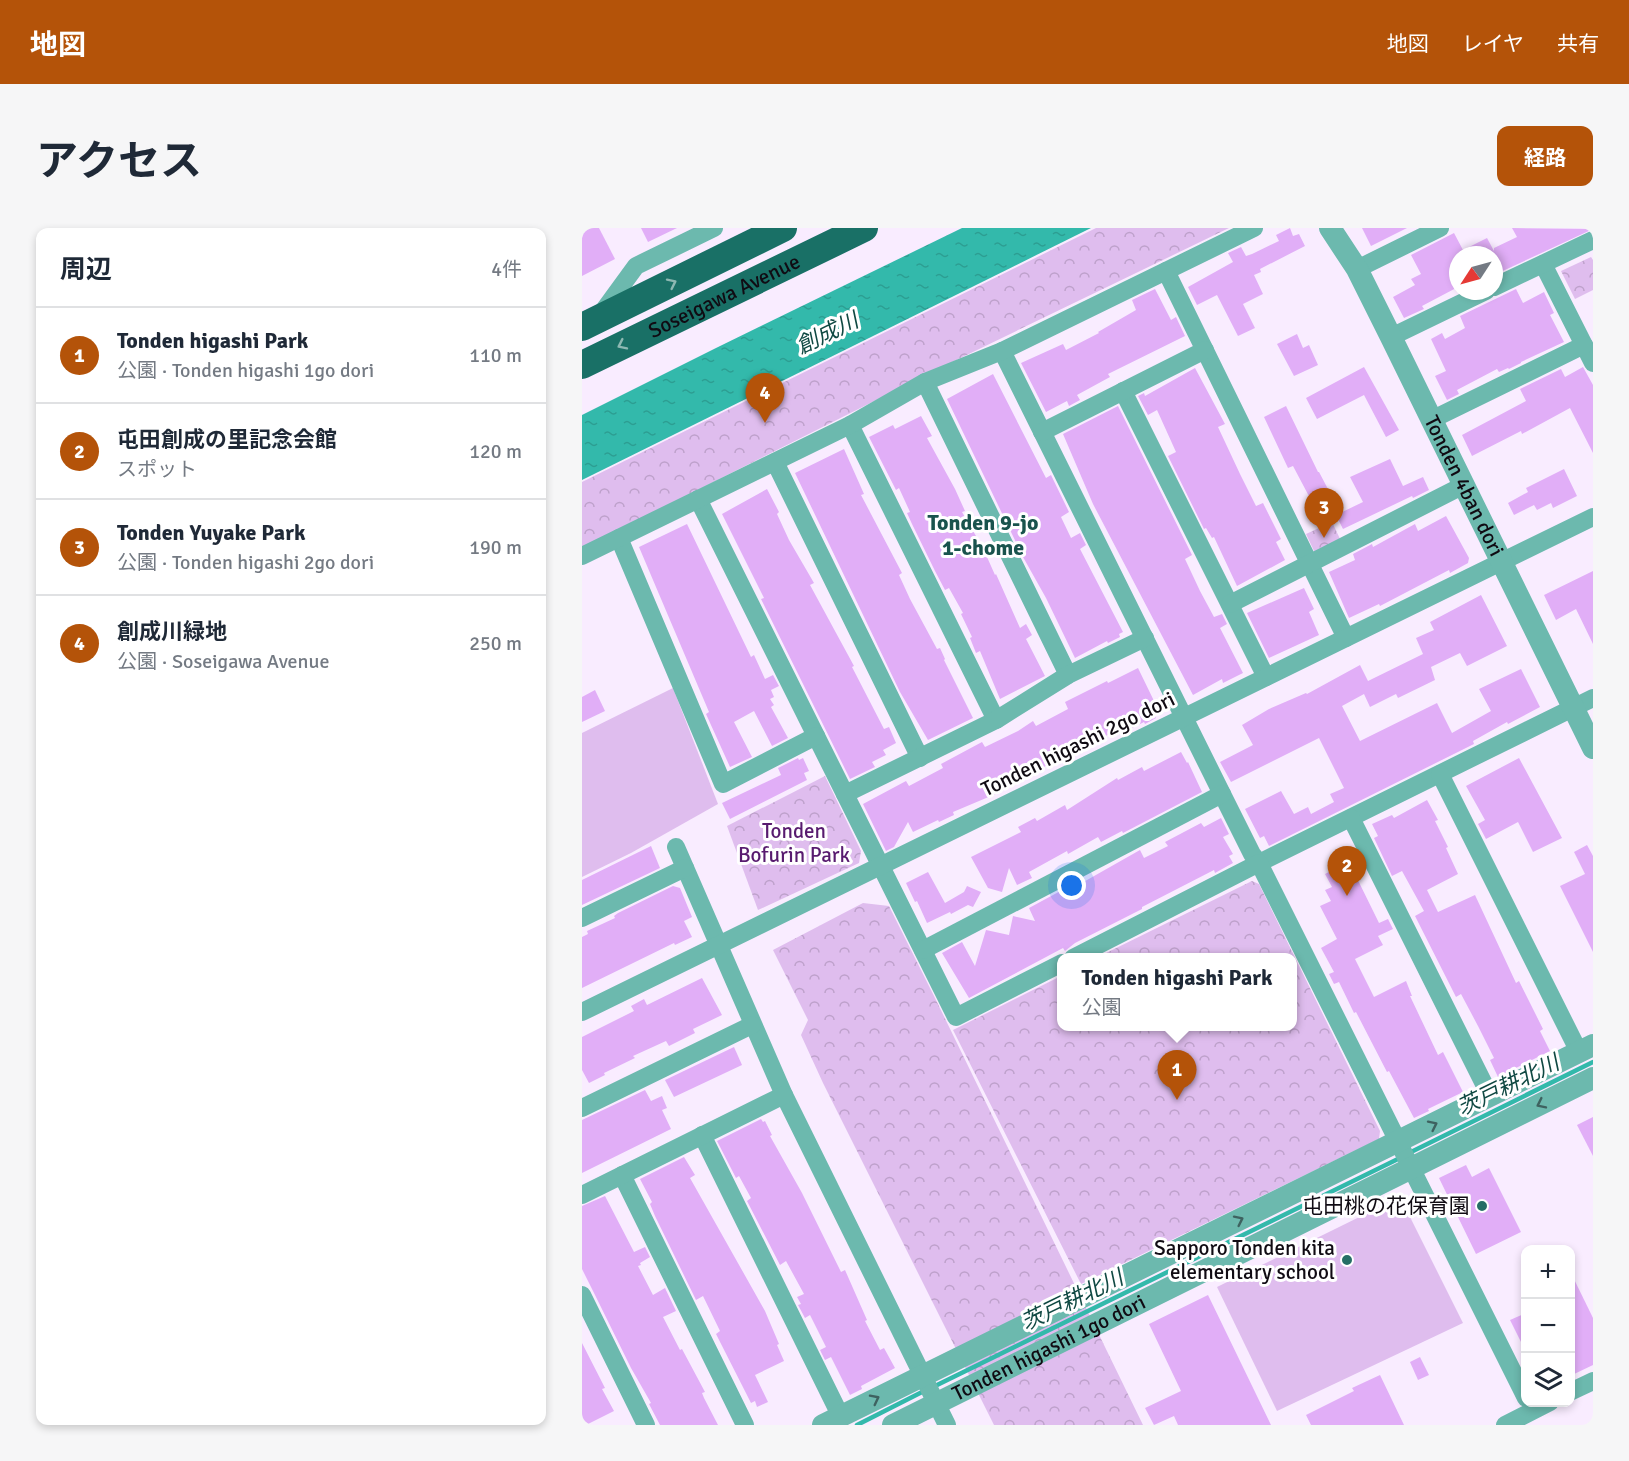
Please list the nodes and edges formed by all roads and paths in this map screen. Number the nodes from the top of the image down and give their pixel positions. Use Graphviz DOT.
graph roads {
  1 [pos="714,228"];
  2 [pos="783,228"];
  3 [pos="864,228"];
  4 [pos="1254,228"];
  5 [pos="1330,228"];
  6 [pos="1440,228"];
  7 [pos="1593,240"];
  8 [pos="1543,264"];
  9 [pos="1357,269"];
  10 [pos="1166,271"];
  11 [pos="1503,283"];
  12 [pos="1467,300"];
  13 [pos="589,324"];
  14 [pos="1391,337"];
  15 [pos="1584,345"];
  16 [pos="1205,350"];
  17 [pos="1002,351"];
  18 [pos="1593,363"];
  19 [pos="582,365"];
  20 [pos="925,382"];
  21 [pos="1123,391"];
  22 [pos="1431,420"];
  23 [pos="850,425"];
  24 [pos="1042,432"];
  25 [pos="775,462"];
  26 [pos="1464,485"];
  27 [pos="698,499"];
  28 [pos="1593,517"];
  29 [pos="619,538"];
  30 [pos="582,556"];
  31 [pos="1501,562"];
  32 [pos="1310,564"];
  33 [pos="1230,604"];
  34 [pos="1145,638"];
  35 [pos="1346,638"];
  36 [pos="1068,675"];
  37 [pos="1266,677"];
  38 [pos="1593,698"];
  39 [pos="1573,708"];
  40 [pos="1184,717"];
  41 [pos="996,720"];
  42 [pos="816,736"];
  43 [pos="1593,748"];
  44 [pos="920,758"];
  45 [pos="1440,774"];
  46 [pos="845,794"];
  47 [pos="1222,794"];
  48 [pos="1351,818"];
  49 [pos="676,847"];
  50 [pos="1259,863"];
  51 [pos="881,866"];
  52 [pos="685,868"];
  53 [pos="582,918"];
  54 [pos="718,946"];
  55 [pos="923,950"];
  56 [pos="1081,953"];
  57 [pos="1057,966"];
  58 [pos="582,1012"];
  59 [pos="752,1025"];
  60 [pos="1586,1048"];
  61 [pos="1593,1078"];
  62 [pos="784,1095"];
  63 [pos="1490,1096"];
  64 [pos="582,1108"];
  65 [pos="702,1135"];
  66 [pos="1405,1155"];
  67 [pos="622,1175"];
  68 [pos="582,1195"];
  69 [pos="582,1295"];
  70 [pos="1593,1381"];
  71 [pos="930,1388"];
  72 [pos="1575,1390"];
  73 [pos="1531,1409"];
  74 [pos="832,1421"];
  75 [pos="646,1425"];
  76 [pos="746,1425"];
  77 [pos="893,1425"];
  78 [pos="947,1425"];
  79 [pos="1505,1425"];
  1 -- 13 [label="street"];
  13 -- 2 [label="highway, Soseigawa Avenue, one-way"];
  3 -- 19 [label="highway, Soseigawa Avenue, one-way"];
  4 -- 10 [label="street"];
  5 -- 9 [label="street, Tonden 4ban dori"];
  6 -- 9 [label="street"];
  7 -- 8 [label="street"];
  8 -- 11 [label="street"];
  8 -- 15 [label="street"];
  9 -- 14 [label="street, Tonden 4ban dori"];
  10 -- 16 [label="street"];
  10 -- 17 [label="street"];
  12 -- 14 [label="street"];
  14 -- 22 [label="street, Tonden 4ban dori"];
  15 -- 18 [label="street"];
  15 -- 22 [label="street"];
  16 -- 21 [label="street"];
  16 -- 32 [label="street"];
  17 -- 20 [label="street"];
  17 -- 24 [label="street"];
  20 -- 23 [label="street"];
  20 -- 36 [label="street"];
  21 -- 24 [label="street"];
  21 -- 33 [label="street"];
  22 -- 26 [label="street, Tonden 4ban dori"];
  23 -- 25 [label="street"];
  23 -- 41 [label="street"];
  24 -- 34 [label="street"];
  25 -- 27 [label="street"];
  25 -- 44 [label="street"];
  26 -- 31 [label="street, Tonden 4ban dori"];
  26 -- 32 [label="street"];
  27 -- 29 [label="street"];
  27 -- 42 [label="street"];
  28 -- 31 [label="street, Tonden higashi 2go dori"];
  29 -- 30 [label="street"];
  29 -- 42 [label="street"];
  31 -- 35 [label="street, Tonden higashi 2go dori"];
  31 -- 39 [label="street, Tonden 4ban dori"];
  32 -- 33 [label="street"];
  32 -- 35 [label="street"];
  33 -- 37 [label="street"];
  34 -- 36 [label="street"];
  34 -- 40 [label="street"];
  35 -- 37 [label="street, Tonden higashi 2go dori"];
  36 -- 41 [label="street"];
  37 -- 40 [label="street, Tonden higashi 2go dori"];
  38 -- 39 [label="street"];
  39 -- 43 [label="street, Tonden 4ban dori"];
  39 -- 45 [label="street"];
  40 -- 47 [label="street"];
  40 -- 51 [label="street, Tonden higashi 2go dori"];
  41 -- 44 [label="street"];
  42 -- 46 [label="street"];
  44 -- 46 [label="street"];
  45 -- 48 [label="street"];
  45 -- 60 [label="street"];
  46 -- 51 [label="street"];
  47 -- 50 [label="street"];
  47 -- 55 [label="street"];
  48 -- 50 [label="street"];
  48 -- 63 [label="street"];
  49 -- 52 [label="street"];
  50 -- 56 [label="street"];
  50 -- 66 [label="street"];
  51 -- 54 [label="street, Tonden higashi 2go dori"];
  51 -- 55 [label="street"];
  52 -- 53 [label="street"];
  52 -- 54 [label="street"];
  54 -- 58 [label="street, Tonden higashi 2go dori"];
  54 -- 59 [label="street"];
  55 -- 57 [label="street"];
  59 -- 62 [label="street"];
  59 -- 64 [label="street"];
  60 -- 63 [label="street, Tonden higashi 1go dori"];
  61 -- 66 [label="street, Tonden higashi 1go dori, one-way"];
  62 -- 65 [label="street"];
  62 -- 71 [label="street"];
  66 -- 63 [label="street, Tonden higashi 1go dori, one-way"];
  65 -- 67 [label="street"];
  65 -- 74 [label="street"];
  71 -- 66 [label="street, Tonden higashi 1go dori, one-way"];
  66 -- 71 [label="street, Tonden higashi 1go dori"];
  66 -- 73 [label="street"];
  67 -- 68 [label="street"];
  67 -- 76 [label="street"];
  69 -- 75 [label="street"];
  70 -- 72 [label="street"];
  74 -- 71 [label="street, Tonden higashi 1go dori, one-way"];
  71 -- 77 [label="street, Tonden higashi 1go dori"];
  71 -- 78 [label="street"];
  73 -- 79 [label="street"];
}
